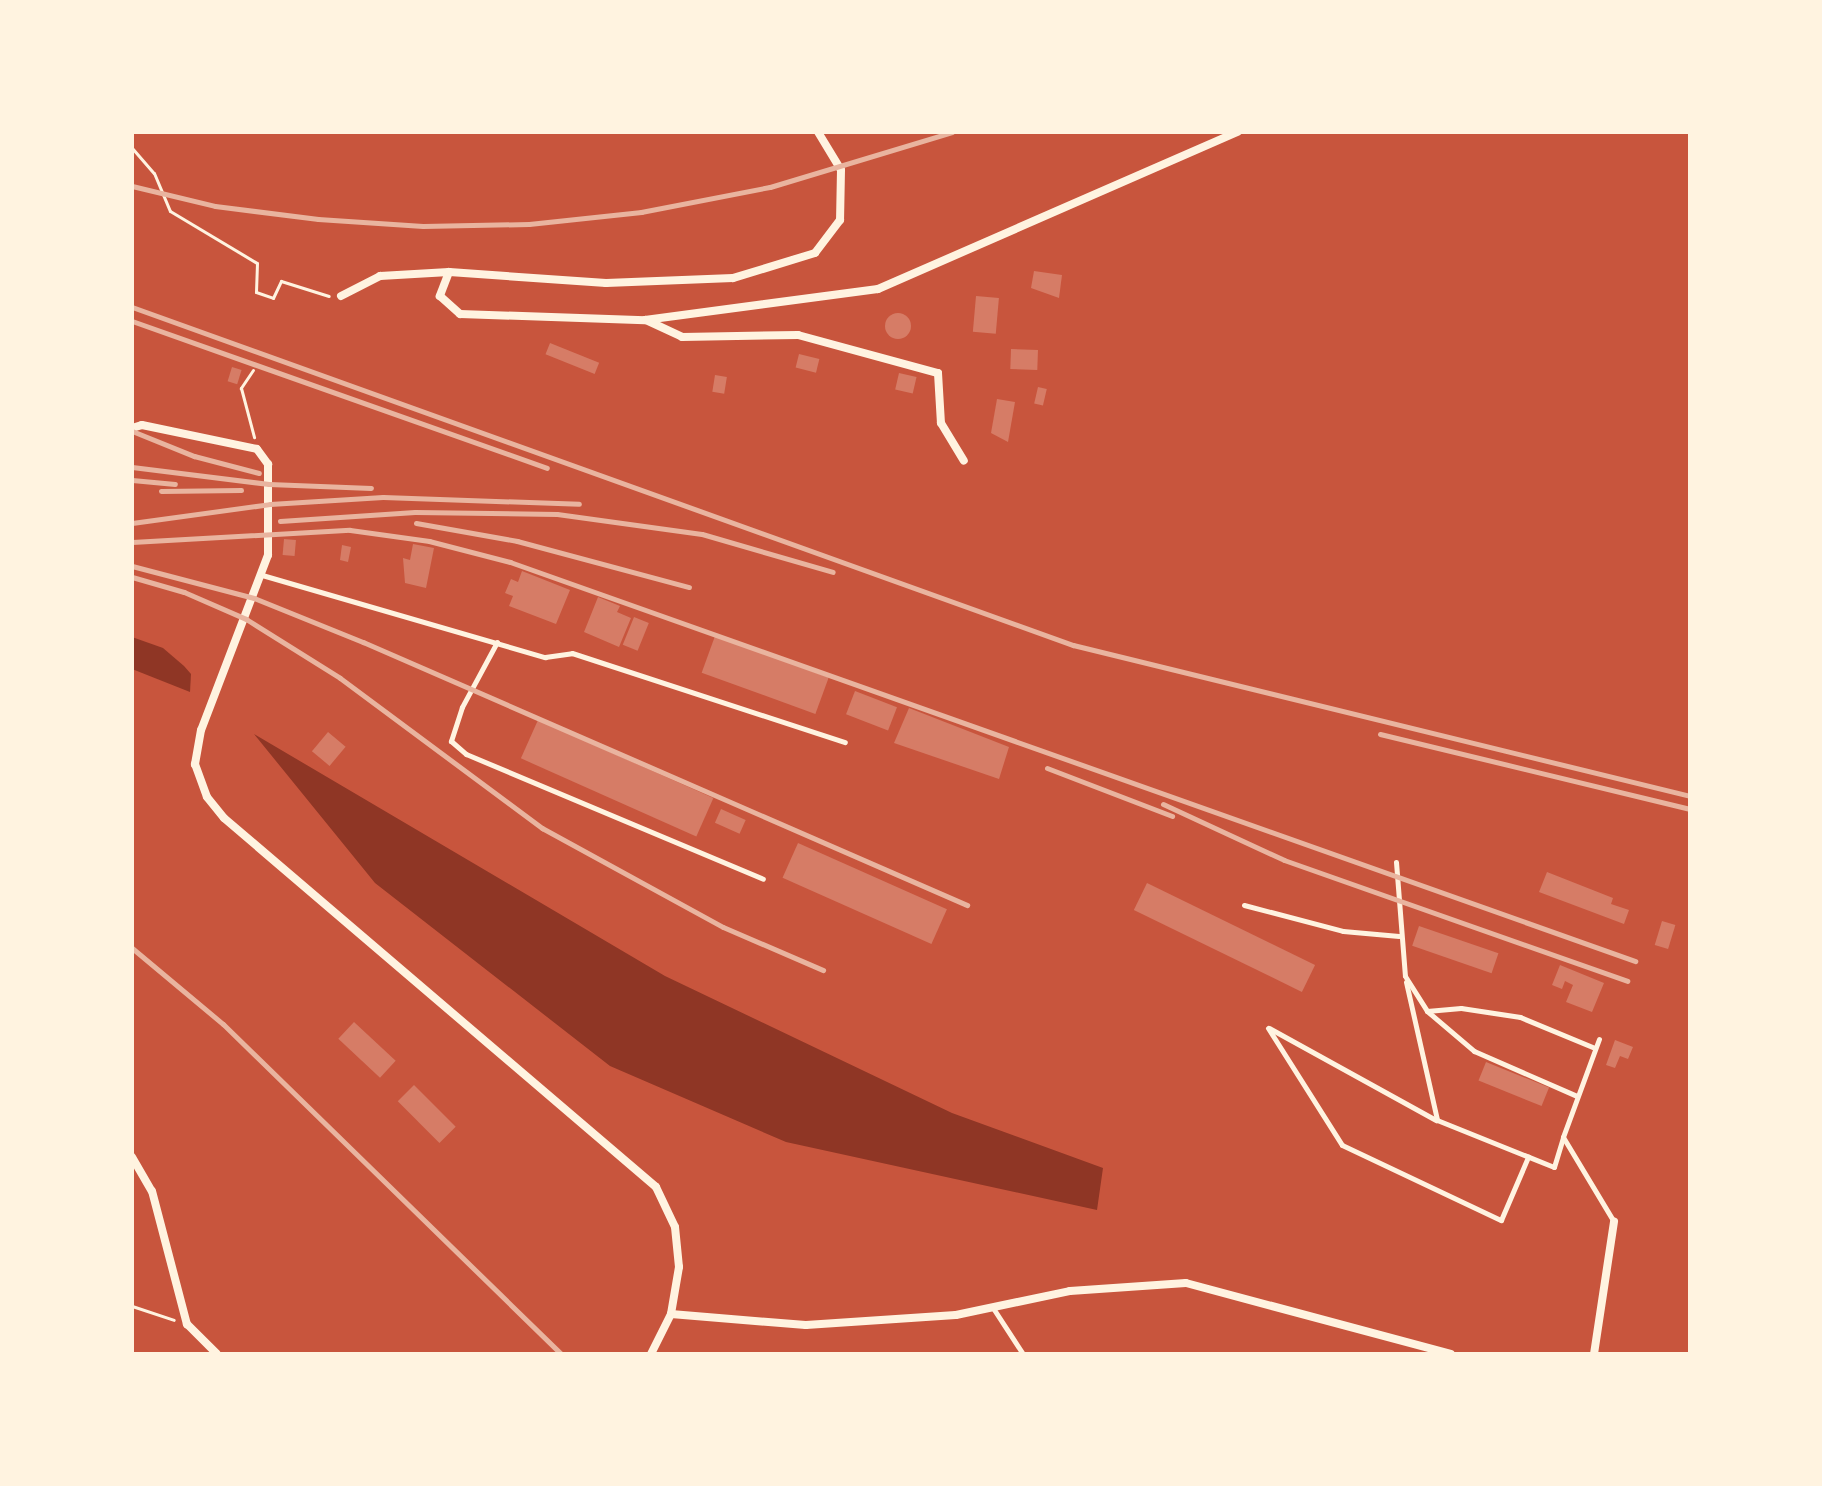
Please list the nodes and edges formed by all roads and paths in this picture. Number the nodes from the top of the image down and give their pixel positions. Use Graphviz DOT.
graph roads {
  1 [pos="818,132"];
  2 [pos="1238,132"];
  3 [pos="132,148"];
  4 [pos="449,272"];
  5 [pos="341,296"];
  6 [pos="645,320"];
  7 [pos="253,370"];
  8 [pos="132,428"];
  9 [pos="257,449"];
  10 [pos="964,461"];
  11 [pos="262,575"];
  12 [pos="497,642"];
  13 [pos="845,742"];
  14 [pos="1396,862"];
  15 [pos="763,879"];
  16 [pos="1244,905"];
  17 [pos="1399,936"];
  18 [pos="1405,976"];
  19 [pos="1427,1011"];
  20 [pos="1599,1039"];
  21 [pos="1595,1048"];
  22 [pos="1577,1096"];
  23 [pos="1437,1120"];
  24 [pos="1563,1137"];
  25 [pos="132,1157"];
  26 [pos="1528,1157"];
  27 [pos="1614,1222"];
  28 [pos="132,1306"];
  29 [pos="993,1308"];
  30 [pos="671,1314"];
  31 [pos="187,1324"];
  32 [pos="217,1354"];
  33 [pos="651,1354"];
  34 [pos="1023,1354"];
  35 [pos="1451,1354"];
  36 [pos="1594,1354"];
  1 -- 4 [label="street"];
  2 -- 6 [label="street"];
  3 -- 5 [label="path"];
  4 -- 5 [label="street"];
  4 -- 6 [label="street"];
  6 -- 10 [label="street"];
  7 -- 9 [label="path"];
  8 -- 9 [label="street"];
  9 -- 11 [label="street"];
  11 -- 12 [label="lane"];
  11 -- 30 [label="street"];
  12 -- 13 [label="lane"];
  12 -- 15 [label="lane"];
  14 -- 17 [label="lane"];
  16 -- 17 [label="lane"];
  17 -- 18 [label="lane"];
  18 -- 19 [label="lane"];
  18 -- 23 [label="lane"];
  19 -- 21 [label="lane"];
  19 -- 22 [label="lane"];
  20 -- 21 [label="lane"];
  21 -- 22 [label="lane"];
  22 -- 24 [label="lane"];
  23 -- 26 [label="lane"];
  23 -- 26 [label="lane"];
  24 -- 26 [label="lane"];
  24 -- 27 [label="lane"];
  25 -- 31 [label="street"];
  27 -- 36 [label="street"];
  28 -- 31 [label="path"];
  29 -- 30 [label="street"];
  29 -- 34 [label="lane"];
  29 -- 35 [label="street"];
  30 -- 33 [label="street"];
  31 -- 32 [label="street"];
}
